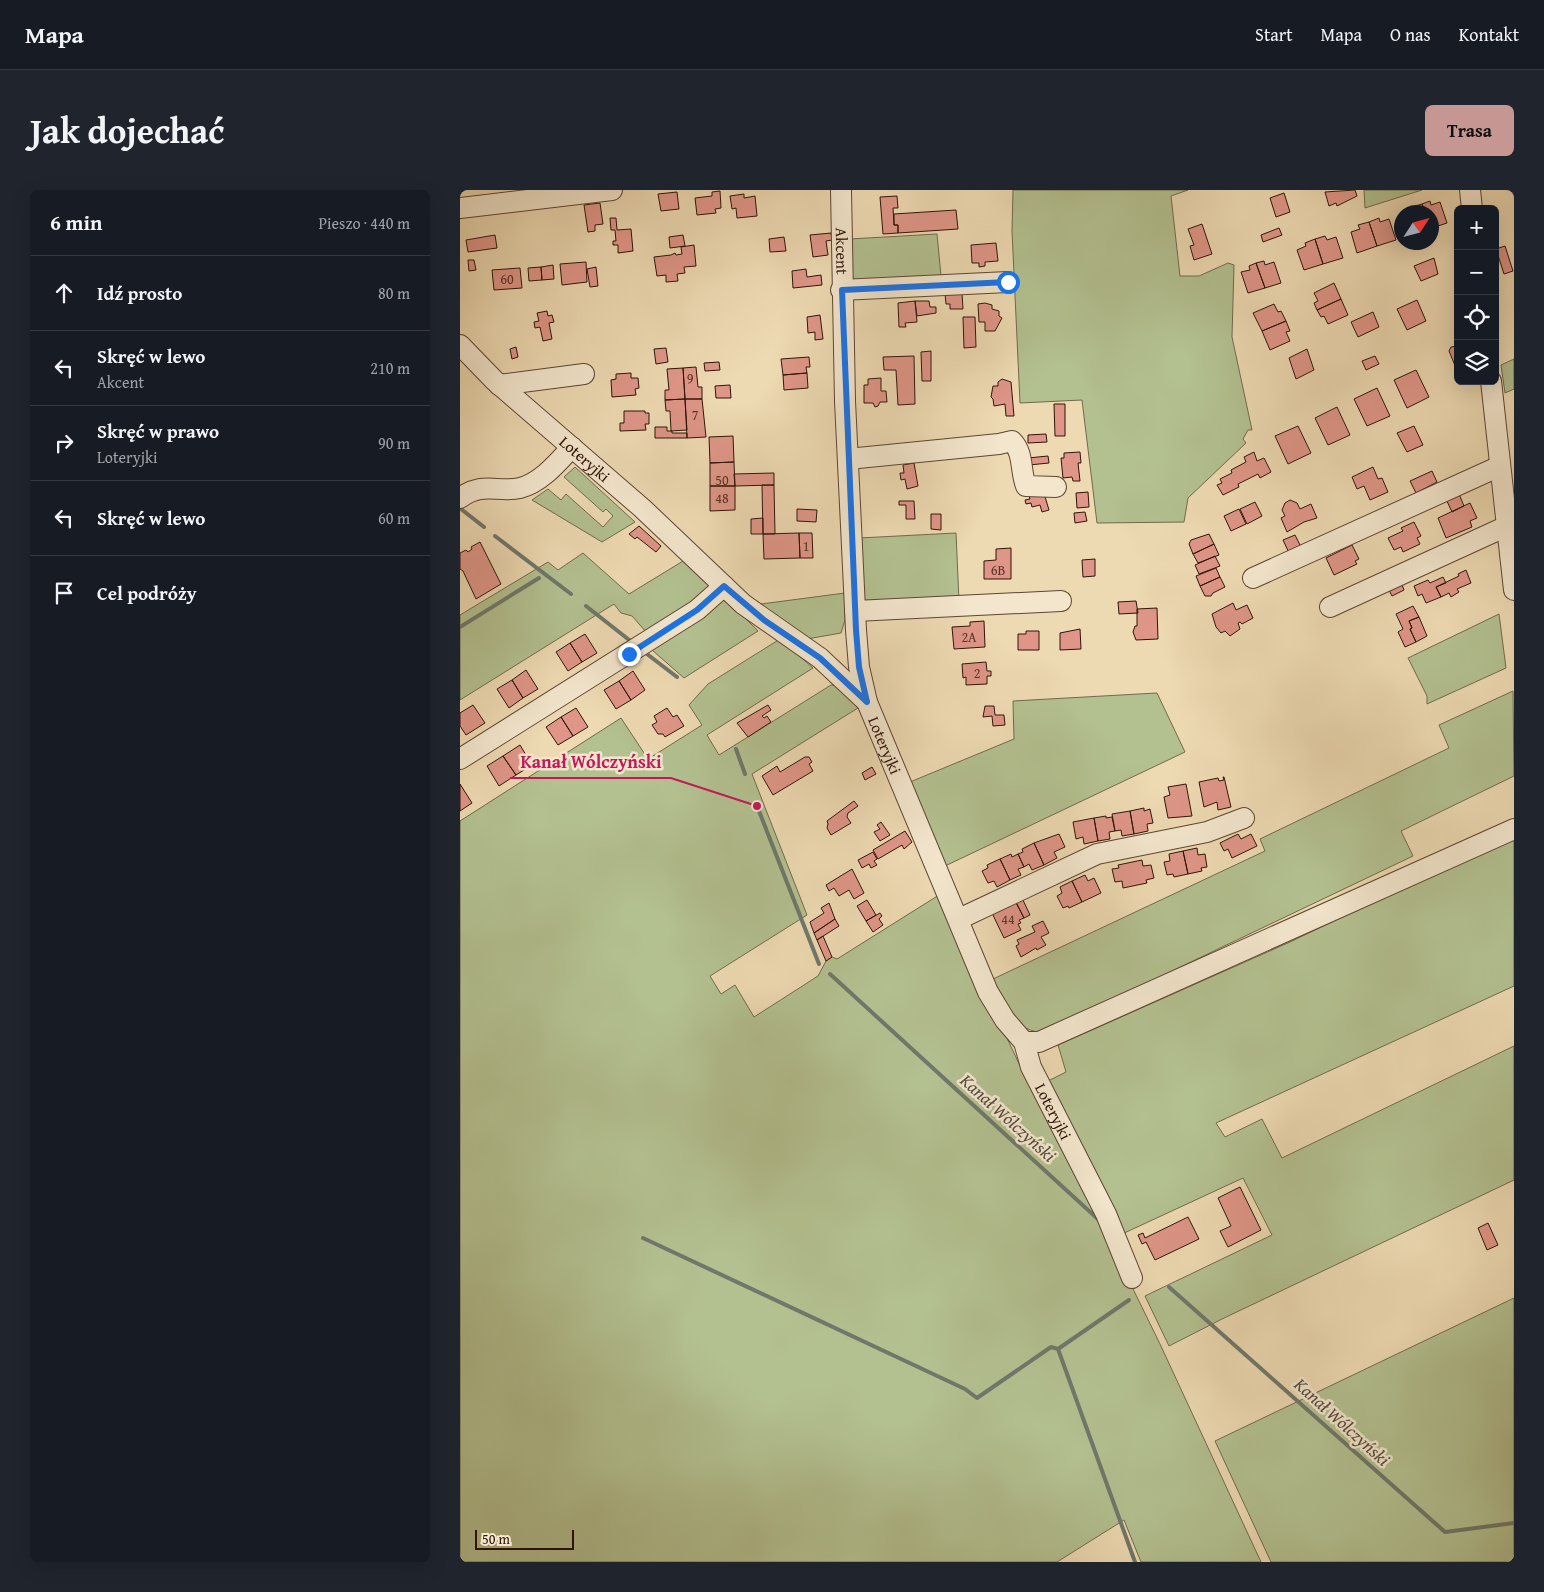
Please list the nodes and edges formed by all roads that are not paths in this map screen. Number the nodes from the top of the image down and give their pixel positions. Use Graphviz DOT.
graph roads {
  1 [pos="612,190"];
  2 [pos="840,190"];
  3 [pos="1470,190"];
  4 [pos="1472,205"];
  5 [pos="460,208"];
  6 [pos="1008,282"];
  7 [pos="842,290"];
  8 [pos="460,345"];
  9 [pos="584,374"];
  10 [pos="499,385"];
  11 [pos="1491,385"];
  12 [pos="572,447"];
  13 [pos="848,459"];
  14 [pos="1500,466"];
  15 [pos="1056,487"];
  16 [pos="460,498"];
  17 [pos="1507,526"];
  18 [pos="1253,578"];
  19 [pos="724,586"];
  20 [pos="1514,590"];
  21 [pos="1061,601"];
  22 [pos="1330,608"];
  23 [pos="856,611"];
  24 [pos="867,702"];
  25 [pos="460,760"];
  26 [pos="1244,818"];
  27 [pos="1514,828"];
  28 [pos="959,919"];
  29 [pos="1024,1042"];
  30 [pos="1132,1278"];
  1 -- 5 [label="street"];
  2 -- 7 [label="street, Akcent"];
  3 -- 4 [label="street"];
  6 -- 7 [label="street"];
  7 -- 13 [label="street, Akcent"];
  8 -- 10 [label="street, Loteryjki"];
  9 -- 10 [label="street"];
  10 -- 12 [label="street, Loteryjki"];
  11 -- 14 [label="street"];
  12 -- 16 [label="street"];
  12 -- 19 [label="street, Loteryjki"];
  13 -- 15 [label="street"];
  13 -- 23 [label="street, Akcent"];
  14 -- 17 [label="street"];
  14 -- 18 [label="street"];
  17 -- 20 [label="street"];
  17 -- 22 [label="street"];
  19 -- 24 [label="street, Loteryjki"];
  19 -- 25 [label="street"];
  21 -- 23 [label="street"];
  23 -- 24 [label="street, Akcent"];
  24 -- 28 [label="street, Loteryjki"];
  26 -- 28 [label="street"];
  27 -- 29 [label="street"];
  28 -- 29 [label="street, Loteryjki"];
  29 -- 30 [label="street, Loteryjki"];
}
